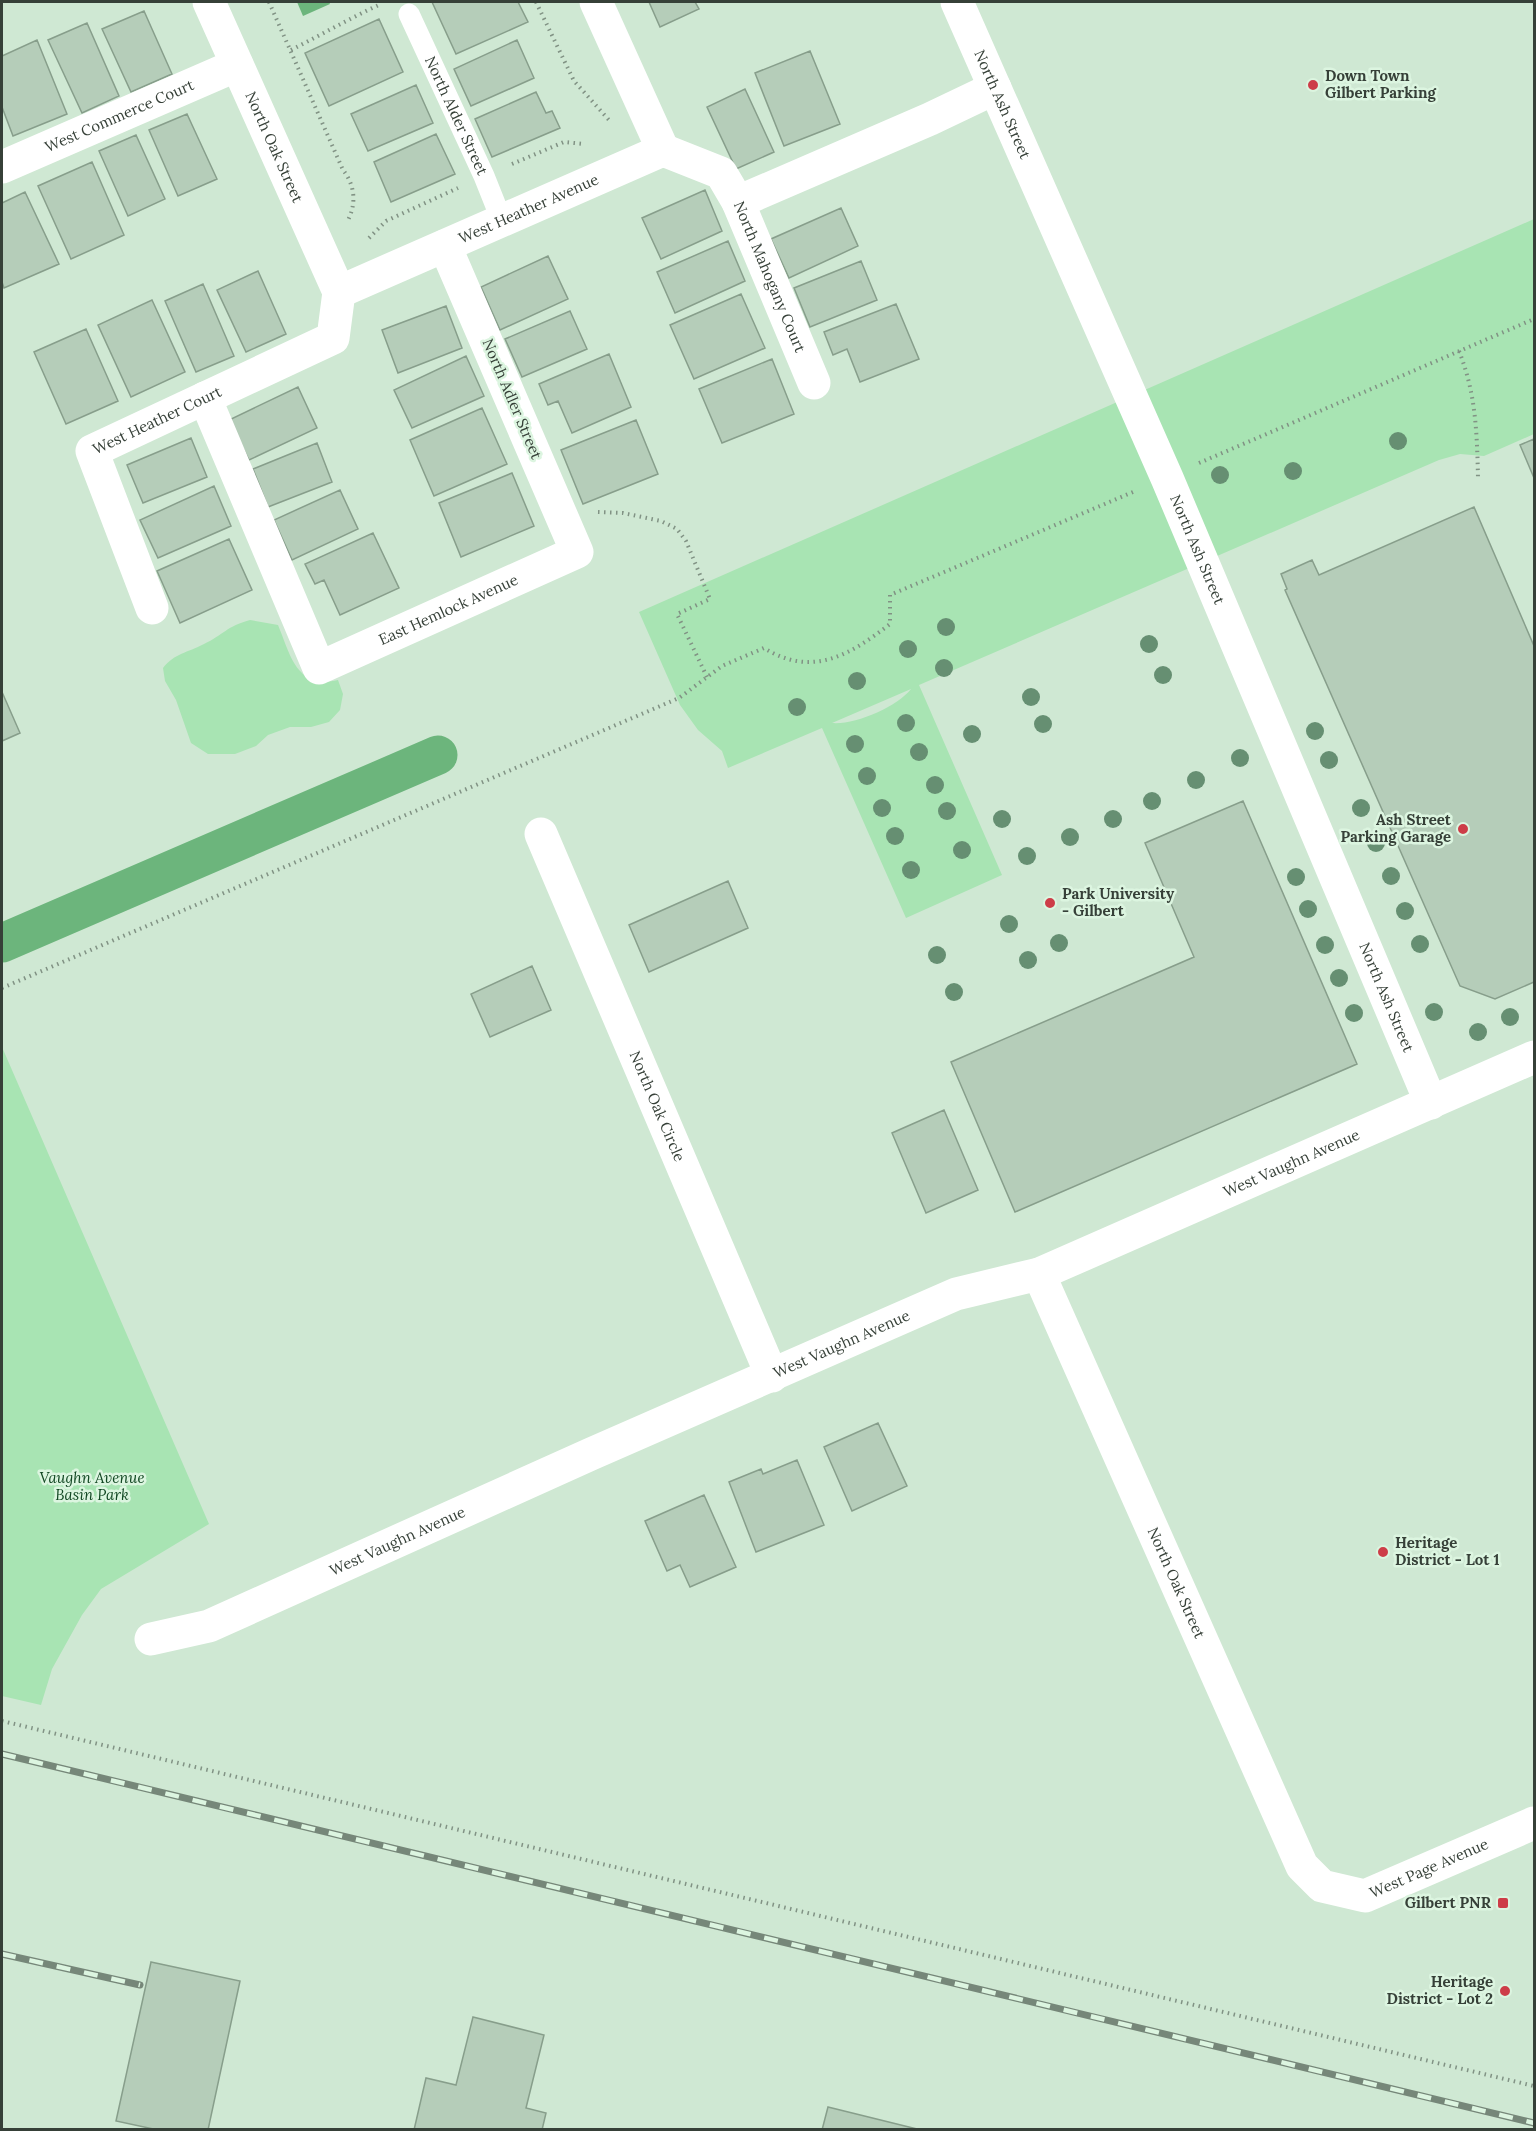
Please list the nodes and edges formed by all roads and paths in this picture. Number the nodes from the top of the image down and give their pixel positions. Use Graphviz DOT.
graph roads {
  1 [pos="208,2"];
  2 [pos="269,2"];
  3 [pos="386,2"];
  4 [pos="596,2"];
  5 [pos="957,2"];
  6 [pos="409,14"];
  7 [pos="237,65"];
  8 [pos="995,88"];
  9 [pos="663,150"];
  10 [pos="2,167"];
  11 [pos="738,202"];
  12 [pos="502,221"];
  13 [pos="445,246"];
  14 [pos="339,292"];
  15 [pos="1534,319"];
  16 [pos="1459,351"];
  17 [pos="814,383"];
  18 [pos="205,398"];
  19 [pos="1198,464"];
  20 [pos="1478,478"];
  21 [pos="1137,490"];
  22 [pos="572,538"];
  23 [pos="152,608"];
  24 [pos="707,677"];
  25 [pos="541,834"];
  26 [pos="2,988"];
  27 [pos="1534,1058"];
  28 [pos="1431,1103"];
  29 [pos="1039,1274"];
  30 [pos="772,1376"];
  31 [pos="151,1640"];
  32 [pos="2,1721"];
  33 [pos="1534,1823"];
  34 [pos="1322,1886"];
  35 [pos="1534,2086"];
  1 -- 7 [label="street, North Oak Street"];
  2 -- 3 [label="path"];
  4 -- 9 [label="street"];
  5 -- 8 [label="street, North Ash Street"];
  6 -- 12 [label="lane, North Alder Street"];
  7 -- 10 [label="street, West Commerce Court"];
  7 -- 14 [label="street, North Oak Street"];
  8 -- 11 [label="street"];
  8 -- 28 [label="street, North Ash Street"];
  9 -- 11 [label="street, North Mahogany Court"];
  9 -- 12 [label="street, West Heather Avenue"];
  11 -- 17 [label="street, North Mahogany Court"];
  12 -- 13 [label="street, West Heather Avenue"];
  13 -- 14 [label="street, West Heather Avenue"];
  13 -- 22 [label="street, North Adler Street"];
  14 -- 18 [label="street, West Heather Court"];
  15 -- 16 [label="path"];
  16 -- 19 [label="path"];
  16 -- 20 [label="path"];
  18 -- 22 [label="street, East Hemlock Avenue"];
  18 -- 23 [label="street, West Heather Court"];
  21 -- 24 [label="path"];
  22 -- 24 [label="path"];
  24 -- 26 [label="path"];
  25 -- 30 [label="street, North Oak Circle"];
  27 -- 28 [label="street, West Vaughn Avenue"];
  28 -- 29 [label="street, West Vaughn Avenue"];
  29 -- 30 [label="street, West Vaughn Avenue"];
  29 -- 34 [label="street, North Oak Street"];
  30 -- 31 [label="street, West Vaughn Avenue"];
  32 -- 35 [label="path"];
  33 -- 34 [label="street, West Page Avenue"];
}
